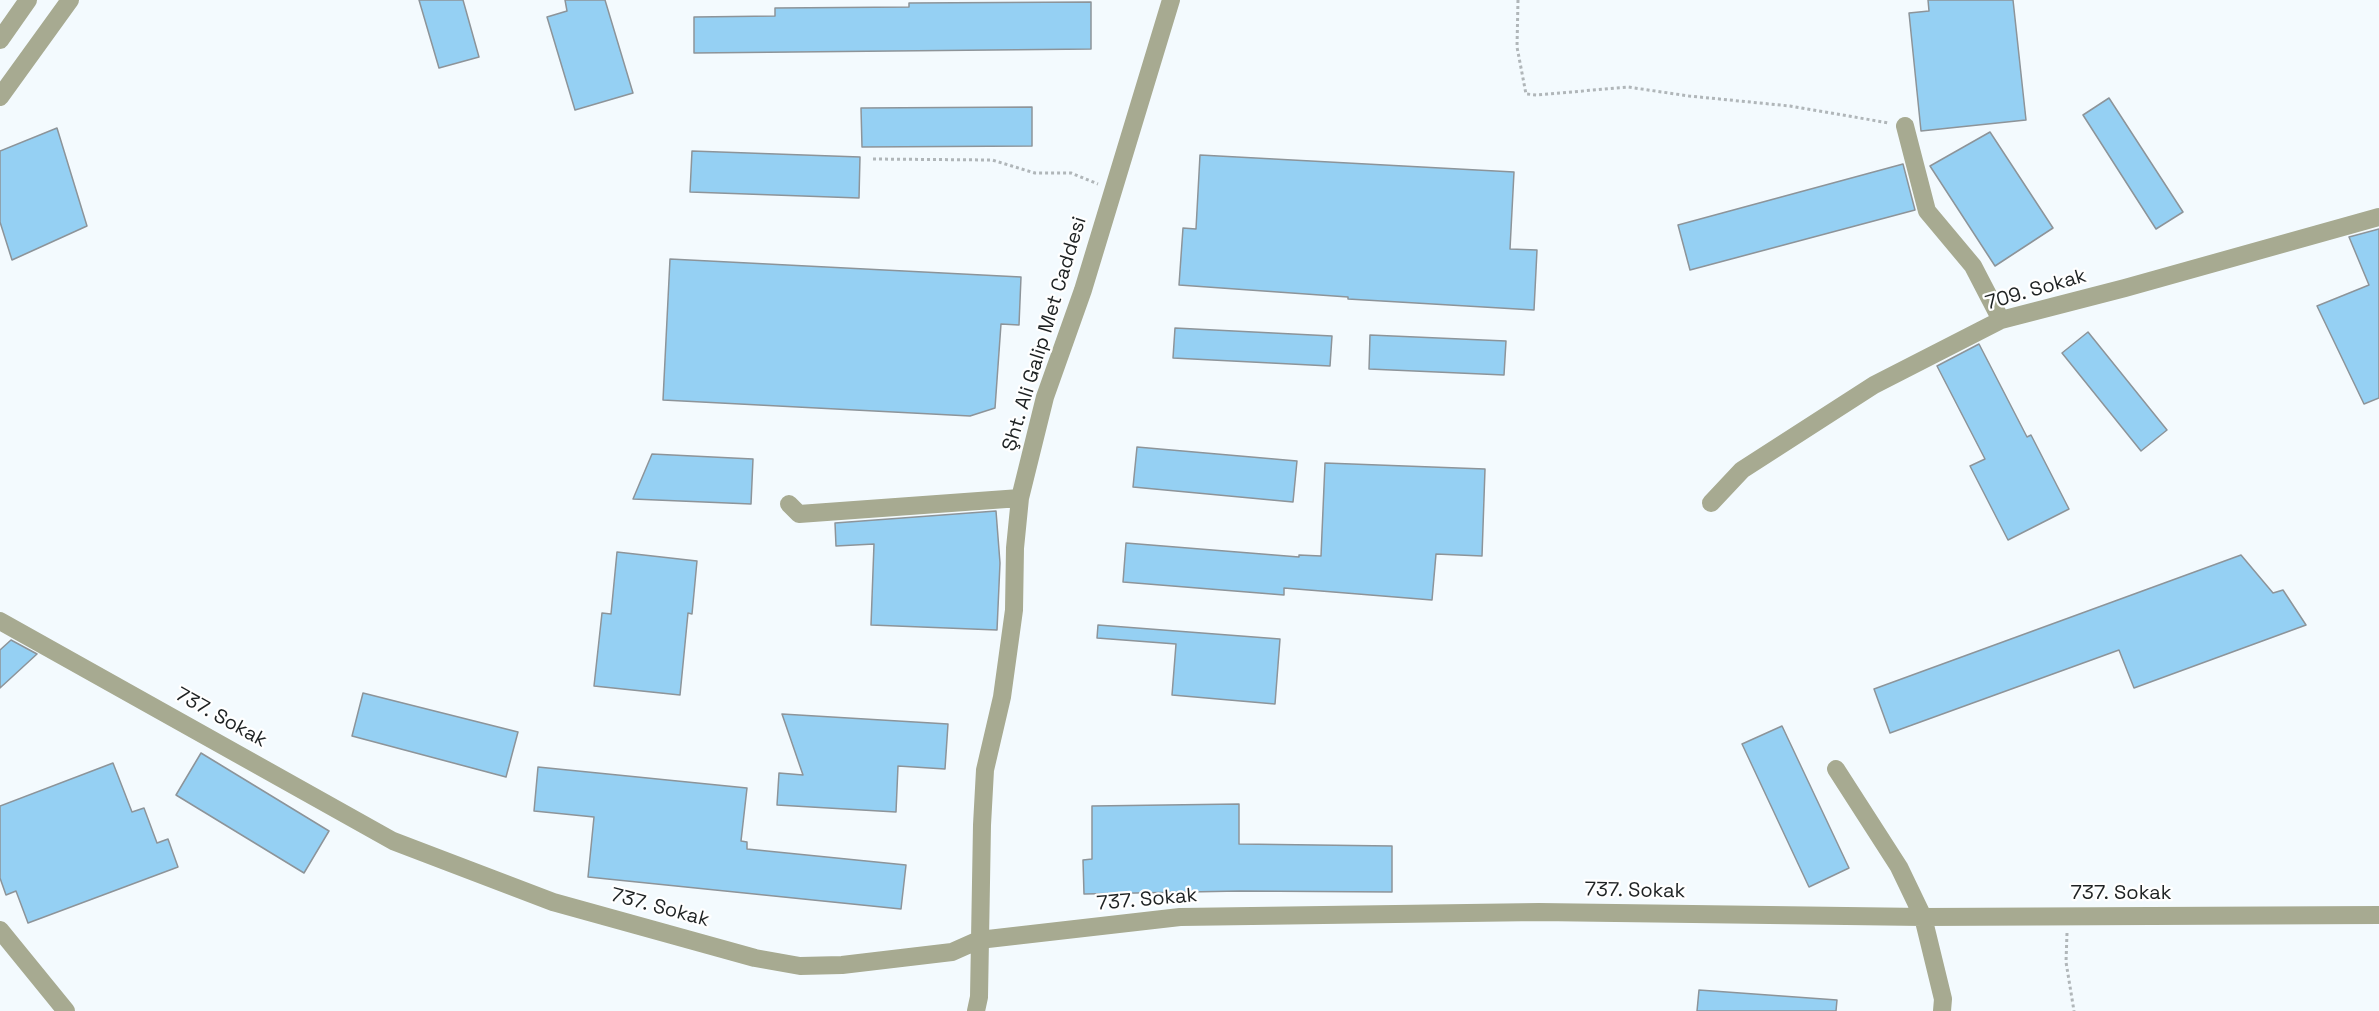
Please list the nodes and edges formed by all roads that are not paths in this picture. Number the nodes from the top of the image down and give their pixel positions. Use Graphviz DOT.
graph roads {
  1 [pos="28,0"];
  2 [pos="70,0"];
  3 [pos="1171,0"];
  4 [pos="8,20"];
  5 [pos="0,40"];
  6 [pos="0,97"];
  7 [pos="1905,126"];
  8 [pos="2379,217"];
  9 [pos="2001,320"];
  10 [pos="1020,498"];
  11 [pos="1711,503"];
  12 [pos="789,504"];
  13 [pos="0,621"];
  14 [pos="1836,769"];
  15 [pos="2379,915"];
  16 [pos="1923,917"];
  17 [pos="0,930"];
  18 [pos="979,940"];
  19 [pos="66,1011"];
  20 [pos="976,1011"];
  21 [pos="1942,1011"];
  1 -- 4 [label="street"];
  2 -- 6 [label="street"];
  3 -- 10 [label="street, Şht. Ali Galip Met Caddesi"];
  4 -- 5 [label="street"];
  7 -- 9 [label="street"];
  8 -- 9 [label="street, 709. Sokak"];
  9 -- 11 [label="street, 709. Sokak"];
  10 -- 12 [label="street"];
  10 -- 18 [label="street, Şht. Ali Galip Met Caddesi"];
  13 -- 18 [label="street, 737. Sokak"];
  14 -- 16 [label="street"];
  15 -- 16 [label="street, 737. Sokak"];
  16 -- 18 [label="street, 737. Sokak"];
  16 -- 21 [label="street"];
  17 -- 19 [label="street"];
  18 -- 20 [label="street, Şht. Ali Galip Met Caddesi"];
}
